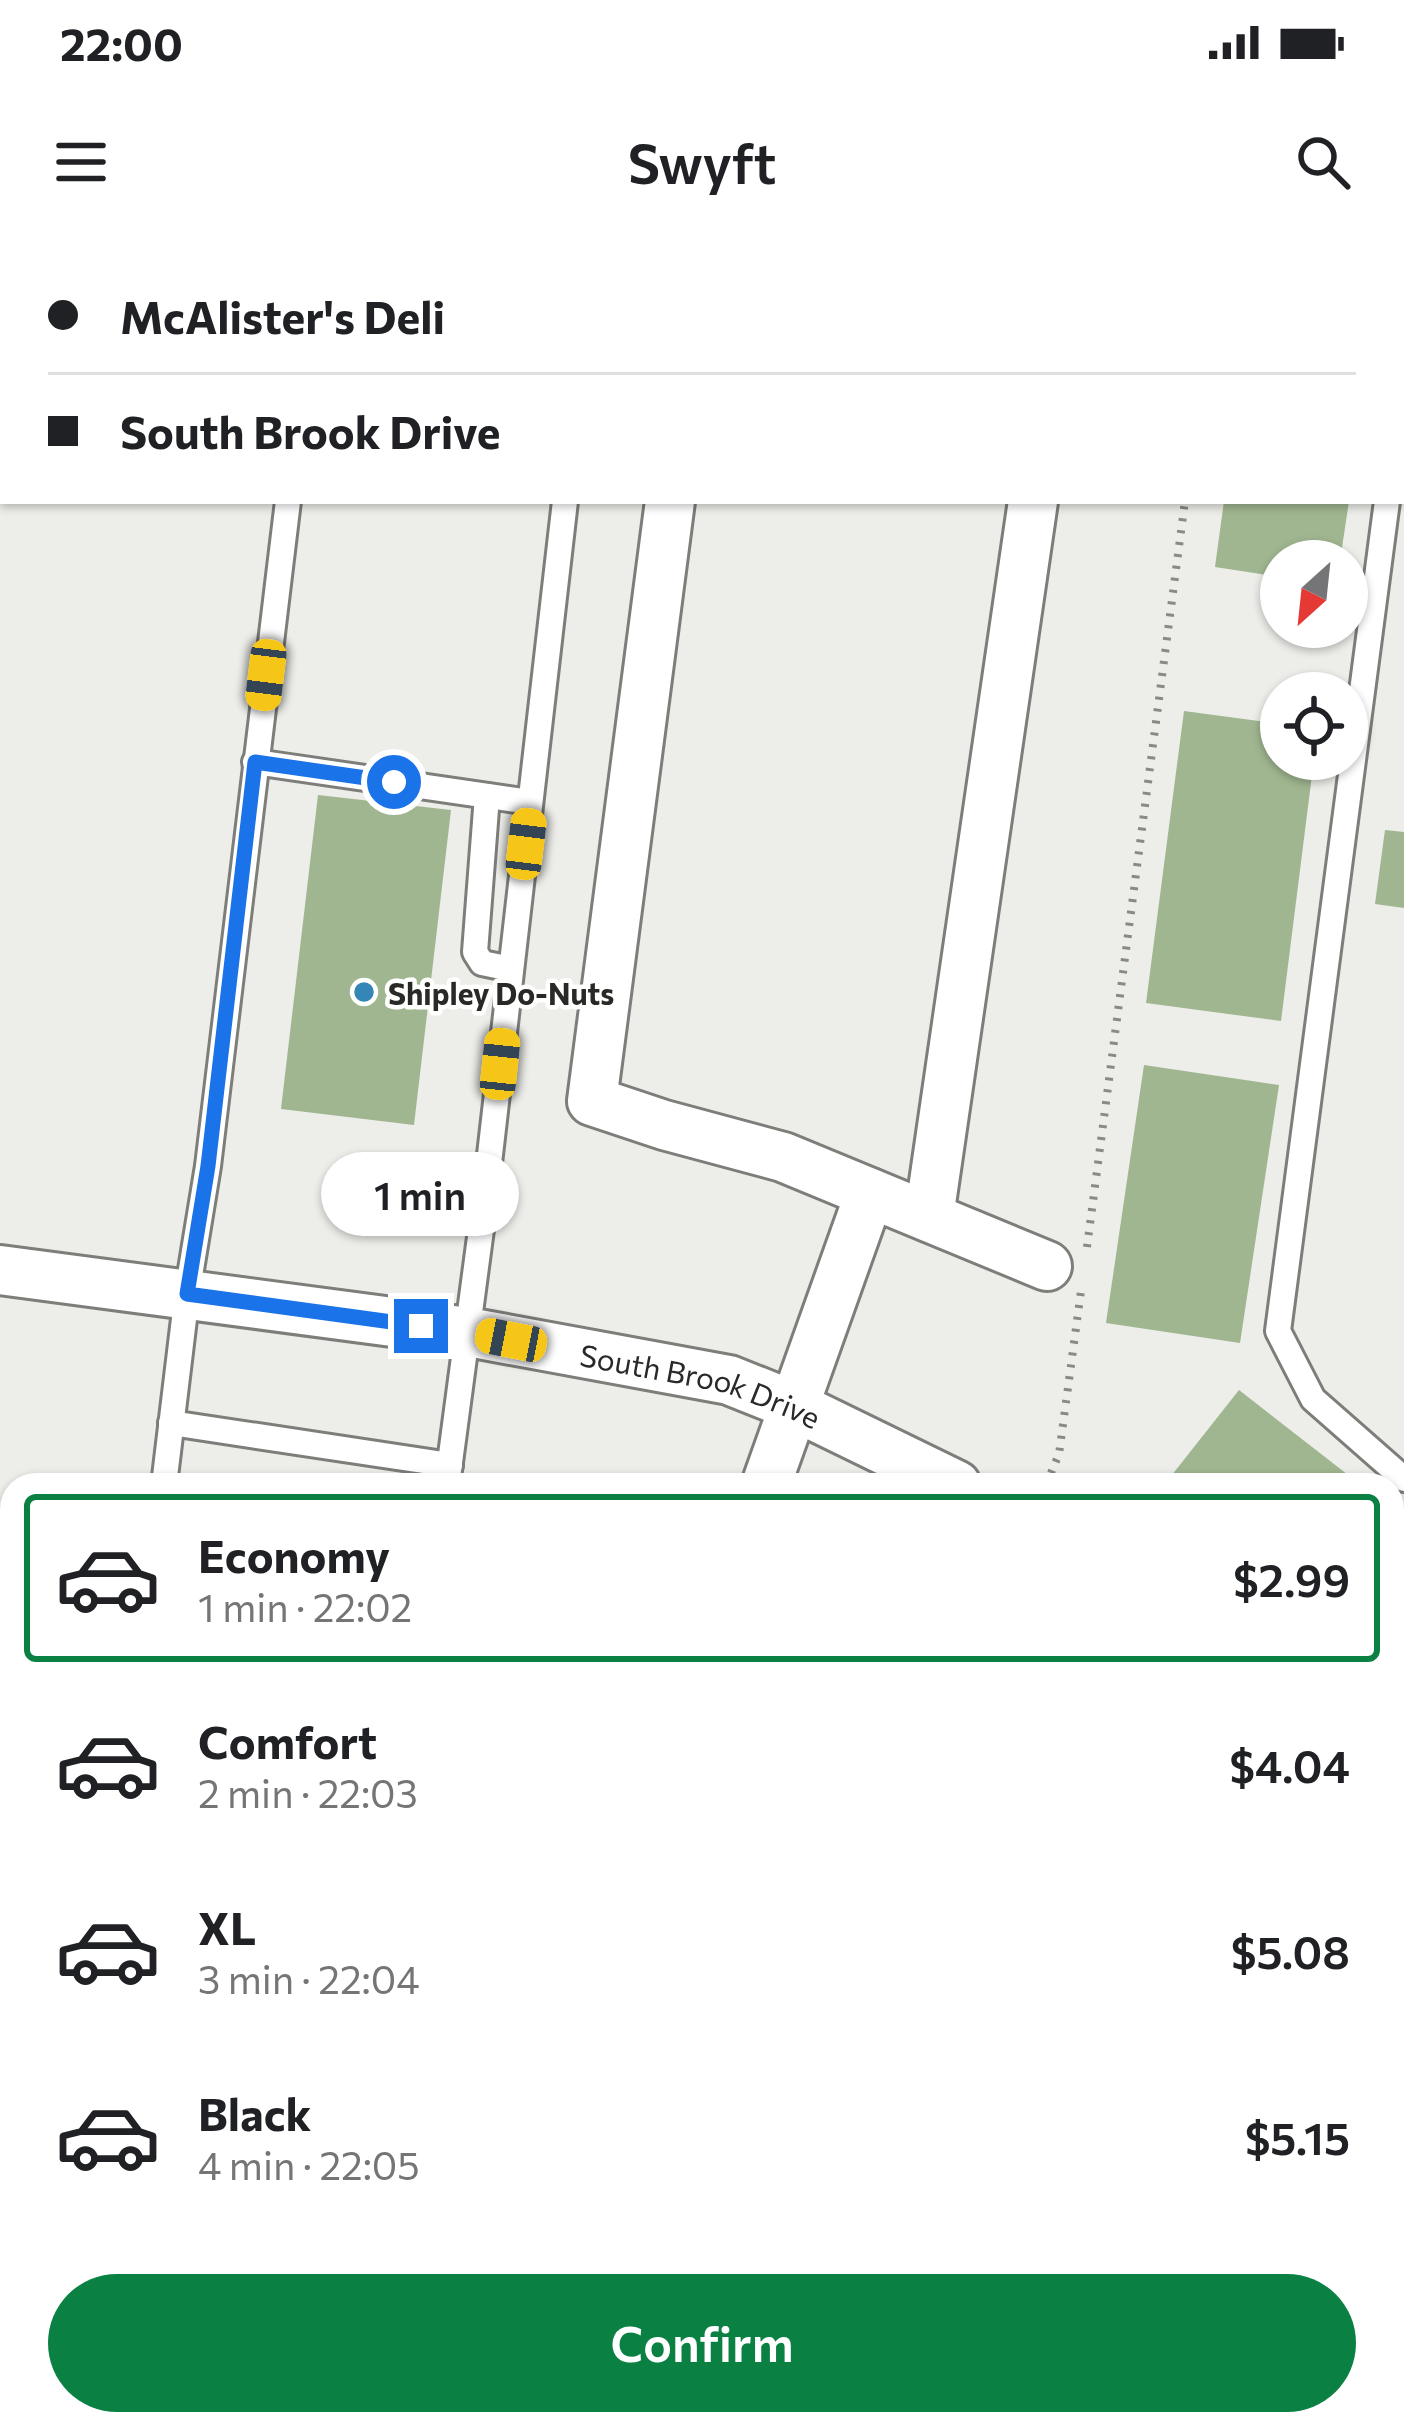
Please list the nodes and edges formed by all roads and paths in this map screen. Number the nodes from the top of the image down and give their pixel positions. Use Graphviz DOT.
graph roads {
  1 [pos="288,504"];
  2 [pos="565,504"];
  3 [pos="670,504"];
  4 [pos="1033,504"];
  5 [pos="1185,504"];
  6 [pos="1387,504"];
  7 [pos="255,762"];
  8 [pos="488,796"];
  9 [pos="530,802"];
  10 [pos="511,969"];
  11 [pos="870,1193"];
  12 [pos="929,1217"];
  13 [pos="0,1270"];
  14 [pos="1070,1275"];
  15 [pos="187,1294"];
  16 [pos="468,1332"];
  17 [pos="794,1406"];
  18 [pos="171,1423"];
  19 [pos="165,1473"];
  20 [pos="437,1473"];
  21 [pos="448,1473"];
  22 [pos="770,1473"];
  23 [pos="931,1473"];
  24 [pos="1051,1473"];
  25 [pos="1397,1473"];
  1 -- 7 [label="lane"];
  2 -- 9 [label="lane"];
  3 -- 11 [label="street"];
  4 -- 12 [label="street"];
  5 -- 14 [label="path"];
  6 -- 25 [label="lane"];
  7 -- 8 [label="lane"];
  7 -- 15 [label="lane"];
  8 -- 9 [label="lane"];
  8 -- 10 [label="lane"];
  9 -- 10 [label="lane"];
  10 -- 16 [label="lane"];
  11 -- 12 [label="street"];
  11 -- 17 [label="street"];
  12 -- 14 [label="street"];
  13 -- 15 [label="street, South Brook Drive"];
  14 -- 24 [label="path"];
  15 -- 16 [label="street, South Brook Drive"];
  15 -- 18 [label="lane"];
  16 -- 17 [label="street, South Brook Drive"];
  16 -- 21 [label="lane"];
  17 -- 22 [label="street"];
  17 -- 23 [label="street, South Brook Drive"];
  18 -- 19 [label="lane"];
  18 -- 20 [label="lane"];
}
